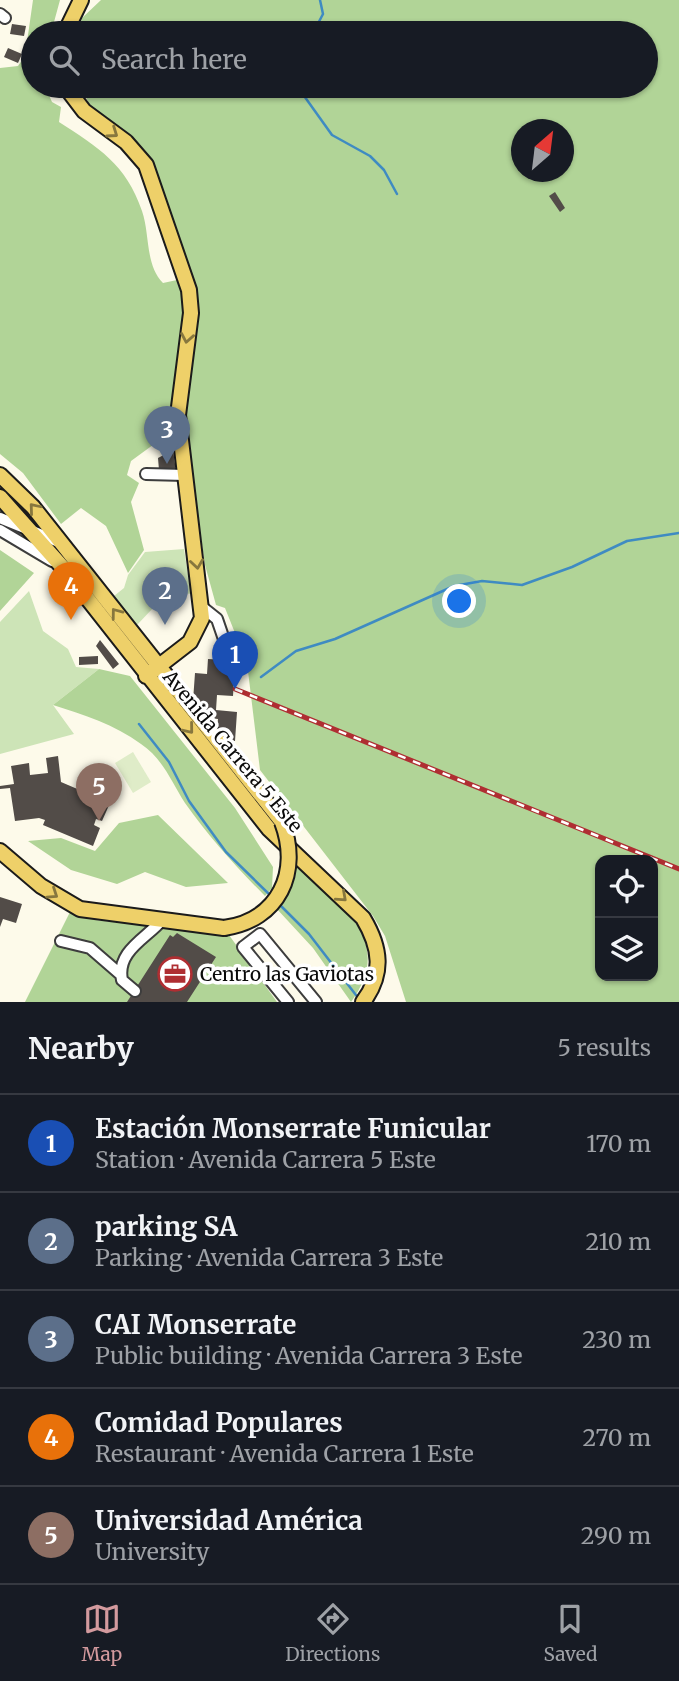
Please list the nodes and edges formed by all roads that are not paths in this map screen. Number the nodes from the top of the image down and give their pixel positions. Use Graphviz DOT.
graph roads {
  1 [pos="81,0"];
  2 [pos="71,21"];
  3 [pos="74,98"];
  4 [pos="146,474"];
  5 [pos="0,475"];
  6 [pos="185,475"];
  7 [pos="0,497"];
  8 [pos="0,518"];
  9 [pos="0,530"];
  10 [pos="32,530"];
  11 [pos="65,546"];
  12 [pos="65,570"];
  13 [pos="202,607"];
  14 [pos="230,657"];
  15 [pos="152,672"];
  16 [pos="0,851"];
  17 [pos="162,920"];
  18 [pos="61,941"];
  19 [pos="120,974"];
  20 [pos="135,990"];
  21 [pos="364,1000"];
  22 [pos="288,1002"];
  23 [pos="316,1002"];
  1 -- 2 [label="main road"];
  3 -- 6 [label="main road, one-way"];
  4 -- 6 [label="street"];
  11 -- 5 [label="main road, one-way"];
  6 -- 13 [label="main road, one-way"];
  7 -- 10 [label="main road"];
  8 -- 10 [label="street"];
  9 -- 12 [label="street"];
  10 -- 11 [label="street"];
  10 -- 12 [label="main road"];
  15 -- 11 [label="main road, one-way"];
  12 -- 15 [label="main road"];
  13 -- 14 [label="street"];
  13 -- 15 [label="main road"];
  15 -- 17 [label="main road, Avenida Carrera 5 Este, bridge"];
  15 -- 21 [label="main road, Avenida Carrera 5 Este, one-way"];
  16 -- 17 [label="main road, Avenida Carrera 5 Este, one-way"];
  17 -- 19 [label="street"];
  18 -- 19 [label="street"];
  19 -- 20 [label="street"];
  22 -- 23 [label="street"];
}
